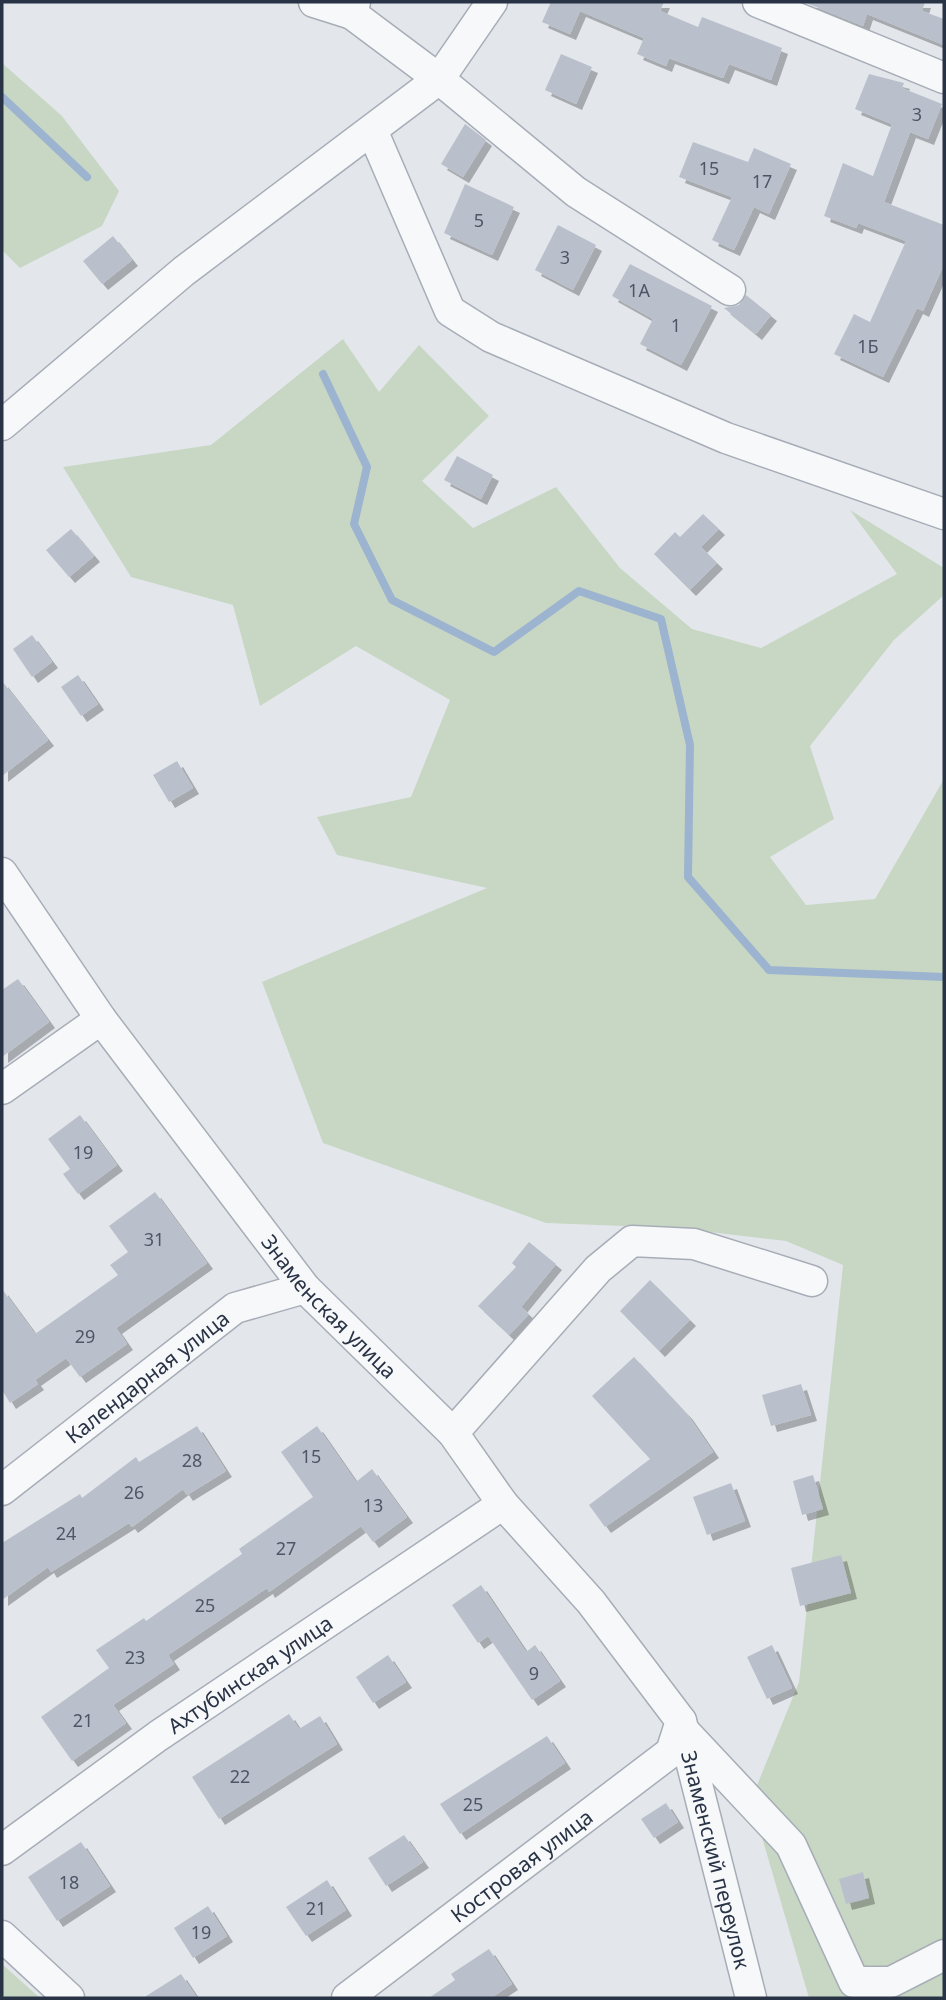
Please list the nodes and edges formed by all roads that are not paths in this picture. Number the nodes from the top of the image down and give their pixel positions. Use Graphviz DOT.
graph roads {
  1 [pos="314,2"];
  2 [pos="492,2"];
  3 [pos="758,2"];
  4 [pos="354,8"];
  5 [pos="944,78"];
  6 [pos="439,79"];
  7 [pos="372,130"];
  8 [pos="730,290"];
  9 [pos="2,425"];
  10 [pos="944,514"];
  11 [pos="2,873"];
  12 [pos="102,1019"];
  13 [pos="2,1089"];
  14 [pos="812,1281"];
  15 [pos="305,1288"];
  16 [pos="453,1433"];
  17 [pos="2,1490"];
  18 [pos="503,1504"];
  19 [pos="682,1725"];
  20 [pos="2,1850"];
  21 [pos="2,1936"];
  22 [pos="944,1955"];
  23 [pos="69,1998"];
  24 [pos="346,1998"];
  25 [pos="751,1998"];
  1 -- 4 [label="street"];
  2 -- 6 [label="street"];
  3 -- 5 [label="street"];
  4 -- 6 [label="street"];
  6 -- 7 [label="street"];
  6 -- 8 [label="street"];
  7 -- 9 [label="street"];
  7 -- 10 [label="street"];
  11 -- 12 [label="street, Знаменская улица"];
  12 -- 13 [label="street"];
  12 -- 15 [label="street, Знаменская улица"];
  14 -- 16 [label="street"];
  15 -- 16 [label="street, Знаменская улица"];
  15 -- 17 [label="street, Календарная улица"];
  16 -- 18 [label="street, Знаменская улица"];
  18 -- 19 [label="street, Знаменская улица"];
  18 -- 20 [label="street, Ахтубинская улица"];
  19 -- 22 [label="street, Знаменская улица"];
  19 -- 24 [label="street, Костровая улица"];
  19 -- 25 [label="street, Знаменский переулок"];
  21 -- 23 [label="street"];
}
